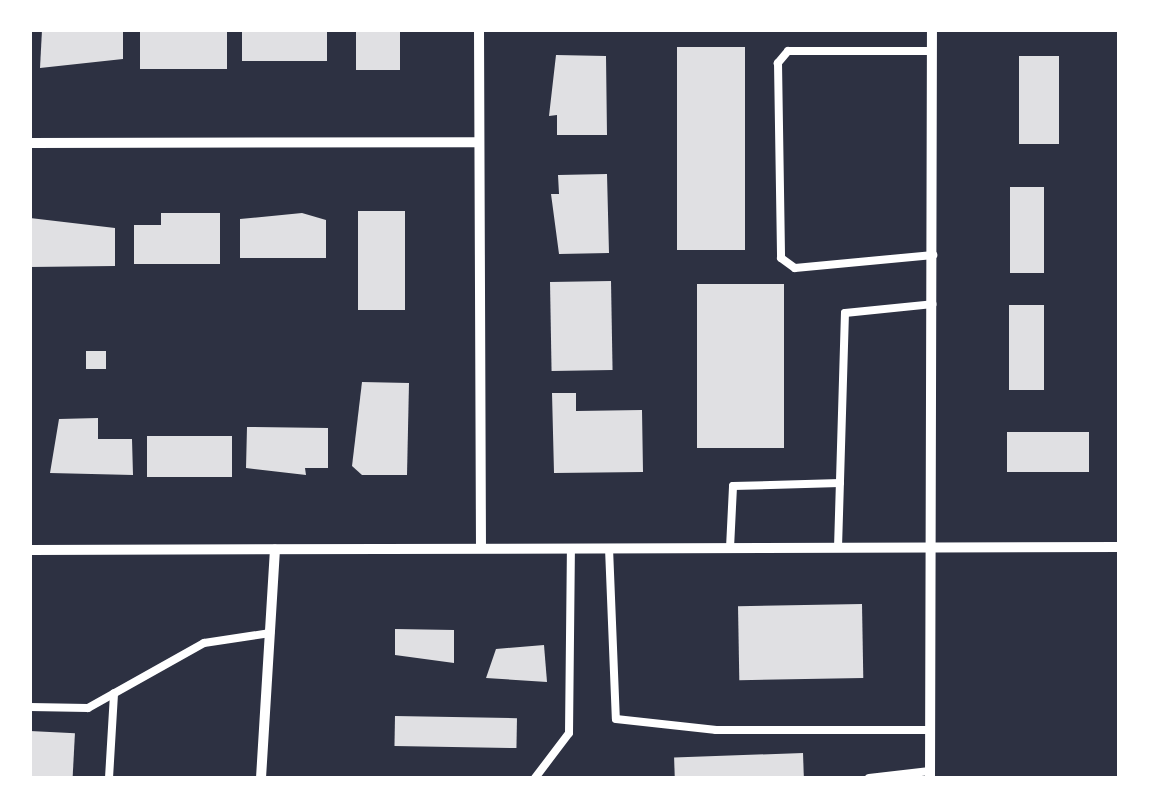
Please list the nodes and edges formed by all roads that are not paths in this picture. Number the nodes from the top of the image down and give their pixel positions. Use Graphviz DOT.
graph roads {
  1 [pos="478,30"];
  2 [pos="932,30"];
  3 [pos="932,51"];
  4 [pos="479,142"];
  5 [pos="30,144"];
  6 [pos="933,254"];
  7 [pos="933,304"];
  8 [pos="840,483"];
  9 [pos="1119,547"];
  10 [pos="481,548"];
  11 [pos="571,548"];
  12 [pos="608,548"];
  13 [pos="730,548"];
  14 [pos="838,548"];
  15 [pos="934,548"];
  16 [pos="276,549"];
  17 [pos="30,550"];
  18 [pos="270,633"];
  19 [pos="114,692"];
  20 [pos="30,707"];
  21 [pos="931,730"];
  22 [pos="930,774"];
  23 [pos="109,778"];
  24 [pos="261,778"];
  25 [pos="535,778"];
  26 [pos="869,778"];
  1 -- 4 [label="street"];
  2 -- 3 [label="street"];
  3 -- 6 [label="street"];
  3 -- 6 [label="lane"];
  4 -- 5 [label="street"];
  4 -- 10 [label="street"];
  6 -- 7 [label="street"];
  7 -- 8 [label="lane"];
  7 -- 15 [label="street"];
  8 -- 13 [label="lane"];
  8 -- 14 [label="lane"];
  9 -- 15 [label="street"];
  10 -- 11 [label="street"];
  10 -- 16 [label="street"];
  11 -- 12 [label="street"];
  11 -- 25 [label="lane"];
  12 -- 13 [label="street"];
  12 -- 21 [label="lane"];
  13 -- 14 [label="street"];
  14 -- 15 [label="street"];
  15 -- 21 [label="street"];
  16 -- 17 [label="street"];
  16 -- 18 [label="street"];
  18 -- 19 [label="lane"];
  18 -- 24 [label="street"];
  19 -- 20 [label="lane"];
  19 -- 23 [label="lane"];
  21 -- 22 [label="street"];
  22 -- 26 [label="lane"];
}
